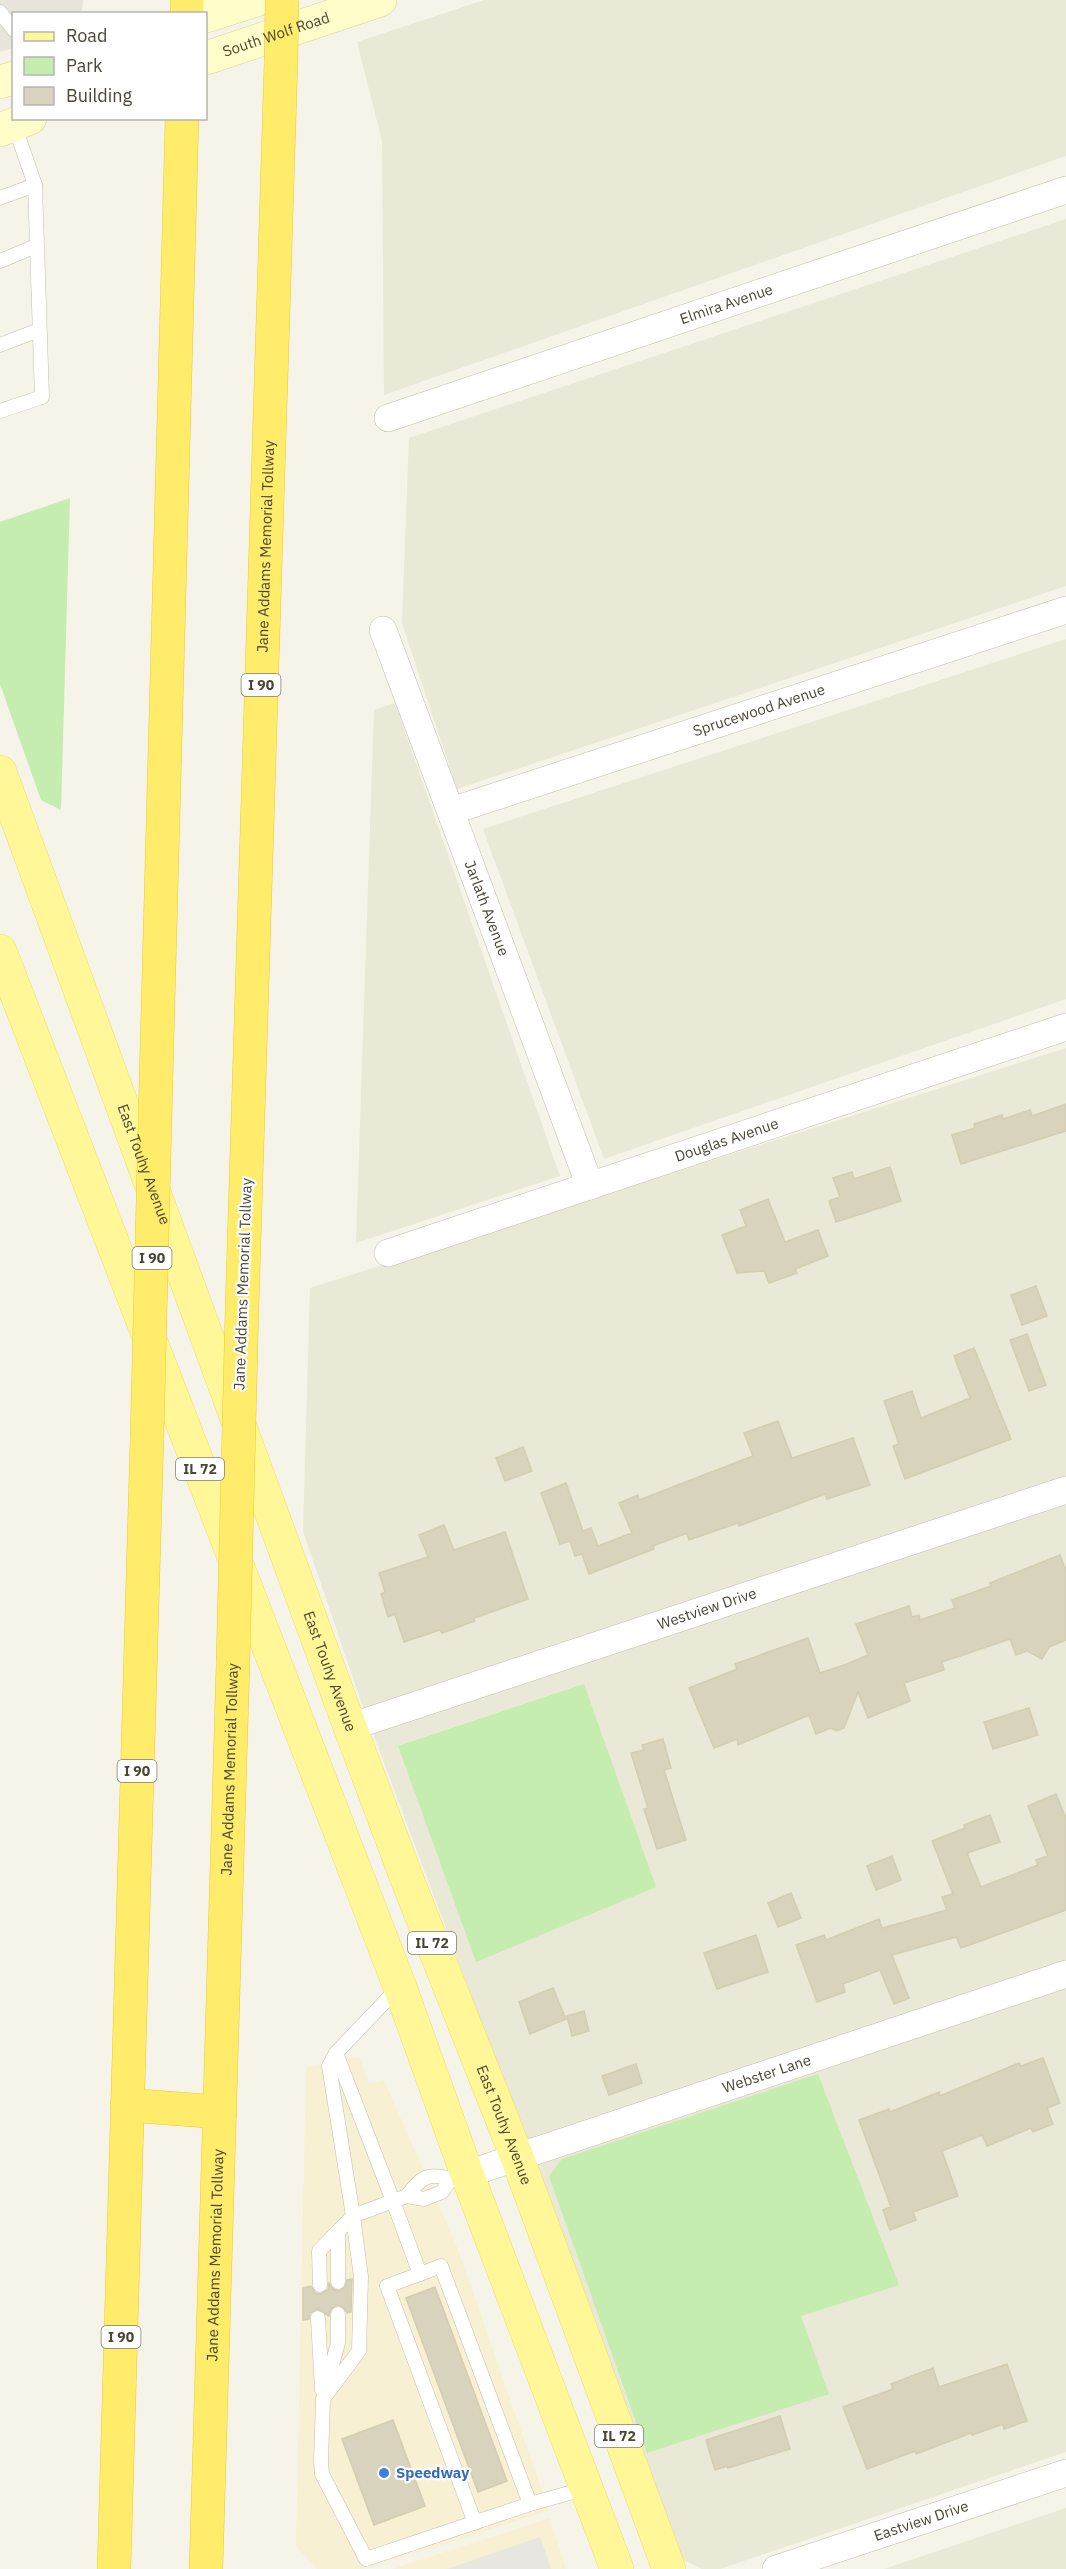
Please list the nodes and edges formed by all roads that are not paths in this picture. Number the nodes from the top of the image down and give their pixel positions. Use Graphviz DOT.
graph roads {
  1 [pos="256,0"];
  2 [pos="282,0"];
  3 [pos="380,0"];
  4 [pos="0,12"];
  5 [pos="207,16"];
  6 [pos="12,27"];
  7 [pos="207,57"];
  8 [pos="182,120"];
  9 [pos="15,124"];
  10 [pos="35,185"];
  11 [pos="1066,190"];
  12 [pos="0,198"];
  13 [pos="36,246"];
  14 [pos="0,261"];
  15 [pos="39,330"];
  16 [pos="0,345"];
  17 [pos="0,411"];
  18 [pos="388,418"];
  19 [pos="1066,610"];
  20 [pos="384,630"];
  21 [pos="0,772"];
  22 [pos="451,811"];
  23 [pos="0,951"];
  24 [pos="1066,1028"];
  25 [pos="590,1186"];
  26 [pos="388,1253"];
  27 [pos="1066,1490"];
  28 [pos="350,1727"];
  29 [pos="1066,1974"];
  30 [pos="400,1987"];
  31 [pos="336,2052"];
  32 [pos="128,2105"];
  33 [pos="220,2112"];
  34 [pos="517,2157"];
  35 [pos="459,2176"];
  36 [pos="393,2201"];
  37 [pos="353,2216"];
  38 [pos="338,2232"];
  39 [pos="420,2274"];
  40 [pos="338,2282"];
  41 [pos="320,2285"];
  42 [pos="338,2314"];
  43 [pos="318,2318"];
  44 [pos="323,2398"];
  45 [pos="1066,2473"];
  46 [pos="587,2488"];
  47 [pos="530,2504"];
  48 [pos="475,2523"];
  49 [pos="114,2569"];
  50 [pos="206,2569"];
  51 [pos="617,2569"];
  52 [pos="669,2569"];
  53 [pos="776,2569"];
  1 -- 5 [label="main road"];
  2 -- 33 [label="highway, Jane Addams Memorial Tollway / I 90, bridge"];
  3 -- 7 [label="main road, South Wolf Road"];
  4 -- 6 [label="lane"];
  8 -- 32 [label="highway, I 90, bridge"];
  9 -- 10 [label="lane"];
  10 -- 12 [label="lane"];
  10 -- 13 [label="lane"];
  11 -- 18 [label="street, Elmira Avenue"];
  13 -- 14 [label="lane"];
  13 -- 15 [label="lane"];
  15 -- 16 [label="lane"];
  15 -- 17 [label="lane"];
  19 -- 22 [label="street, Sprucewood Avenue"];
  20 -- 22 [label="street, Jarlath Avenue"];
  21 -- 28 [label="main road, East Touhy Avenue / IL 72"];
  22 -- 25 [label="street, Jarlath Avenue"];
  23 -- 30 [label="main road, IL 72"];
  24 -- 25 [label="street, Douglas Avenue"];
  25 -- 26 [label="street, Douglas Avenue"];
  27 -- 28 [label="street, Westview Drive"];
  28 -- 34 [label="main road, East Touhy Avenue / IL 72"];
  29 -- 34 [label="street, Webster Lane"];
  30 -- 31 [label="lane"];
  30 -- 35 [label="main road, IL 72"];
  31 -- 36 [label="lane"];
  31 -- 37 [label="lane"];
  32 -- 33 [label="highway"];
  32 -- 49 [label="highway, I 90"];
  33 -- 50 [label="highway, Jane Addams Memorial Tollway / I 90"];
  34 -- 35 [label="street, Webster Lane"];
  34 -- 52 [label="main road, East Touhy Avenue / IL 72"];
  35 -- 36 [label="lane"];
  35 -- 46 [label="main road, IL 72"];
  36 -- 37 [label="lane"];
  36 -- 39 [label="lane"];
  37 -- 38 [label="lane"];
  37 -- 44 [label="lane"];
  38 -- 40 [label="lane"];
  38 -- 41 [label="lane"];
  39 -- 47 [label="lane"];
  39 -- 48 [label="lane"];
  42 -- 44 [label="lane"];
  43 -- 44 [label="lane"];
  44 -- 48 [label="lane"];
  45 -- 53 [label="street, Eastview Drive"];
  46 -- 47 [label="lane"];
  46 -- 51 [label="main road, IL 72"];
  47 -- 48 [label="lane"];
}
